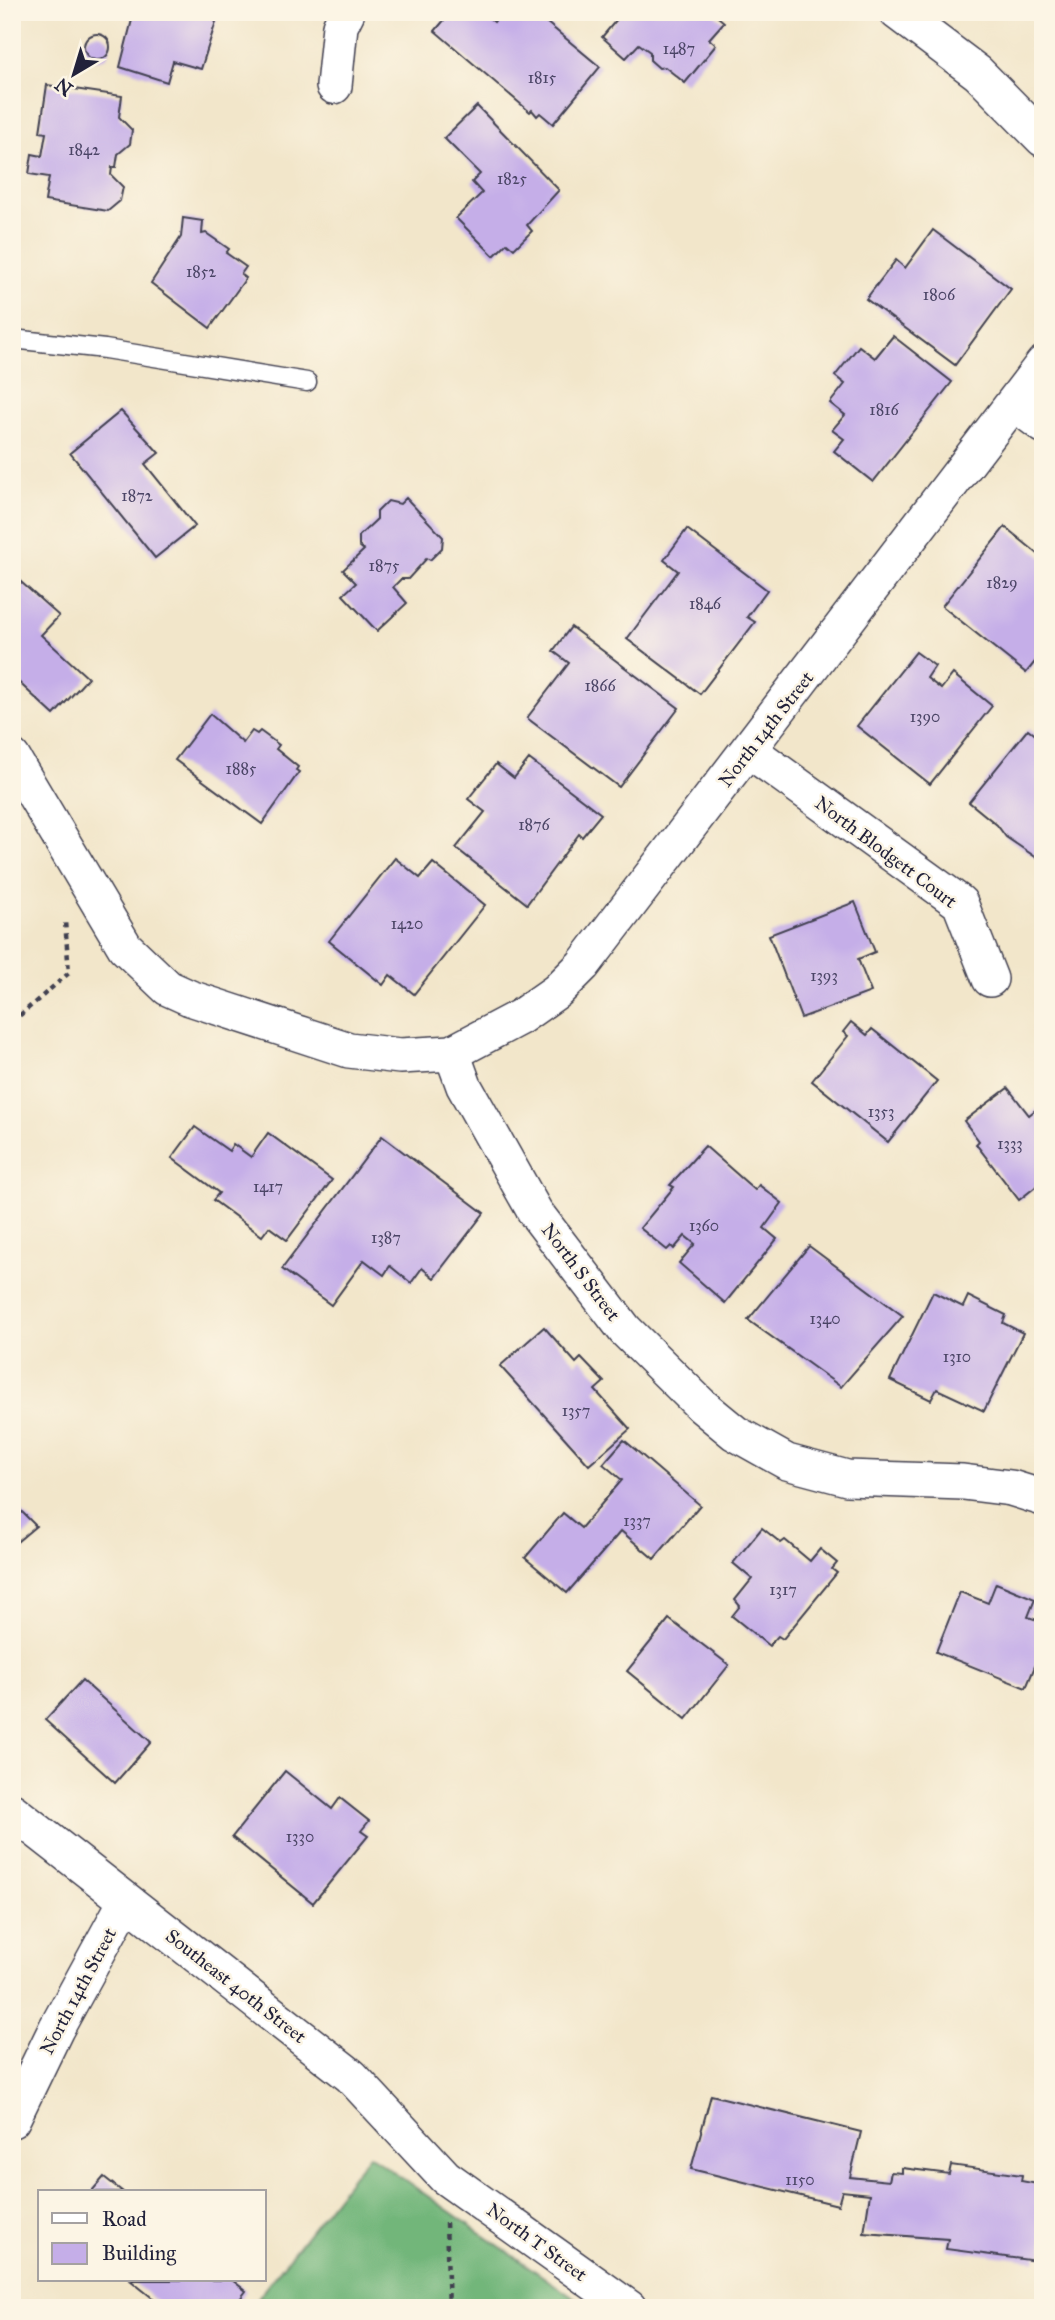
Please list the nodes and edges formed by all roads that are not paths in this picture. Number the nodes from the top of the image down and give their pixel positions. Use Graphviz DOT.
graph roads {
  1 [pos="347,12"];
  2 [pos="897,12"];
  3 [pos="334,86"];
  4 [pos="1043,139"];
  5 [pos="12,339"];
  6 [pos="1043,364"];
  7 [pos="306,382"];
  8 [pos="1015,404"];
  9 [pos="1043,425"];
  10 [pos="750,751"];
  11 [pos="12,757"];
  12 [pos="990,979"];
  13 [pos="452,1054"];
  14 [pos="1043,1498"];
  15 [pos="12,1811"];
  16 [pos="126,1901"];
  17 [pos="12,2120"];
  18 [pos="445,2177"];
  19 [pos="629,2308"];
  1 -- 3 [label="street"];
  2 -- 4 [label="street"];
  5 -- 7 [label="lane"];
  6 -- 8 [label="street, North 14th Street"];
  8 -- 9 [label="street"];
  8 -- 10 [label="street, North 14th Street"];
  10 -- 12 [label="street, North Blodgett Court"];
  10 -- 13 [label="street, North 14th Street"];
  11 -- 13 [label="street"];
  13 -- 14 [label="street, North S Street"];
  15 -- 16 [label="street, Southeast 40th Street"];
  16 -- 17 [label="street, North 14th Street"];
  16 -- 18 [label="street, Southeast 40th Street"];
  18 -- 19 [label="street, North T Street"];
}
